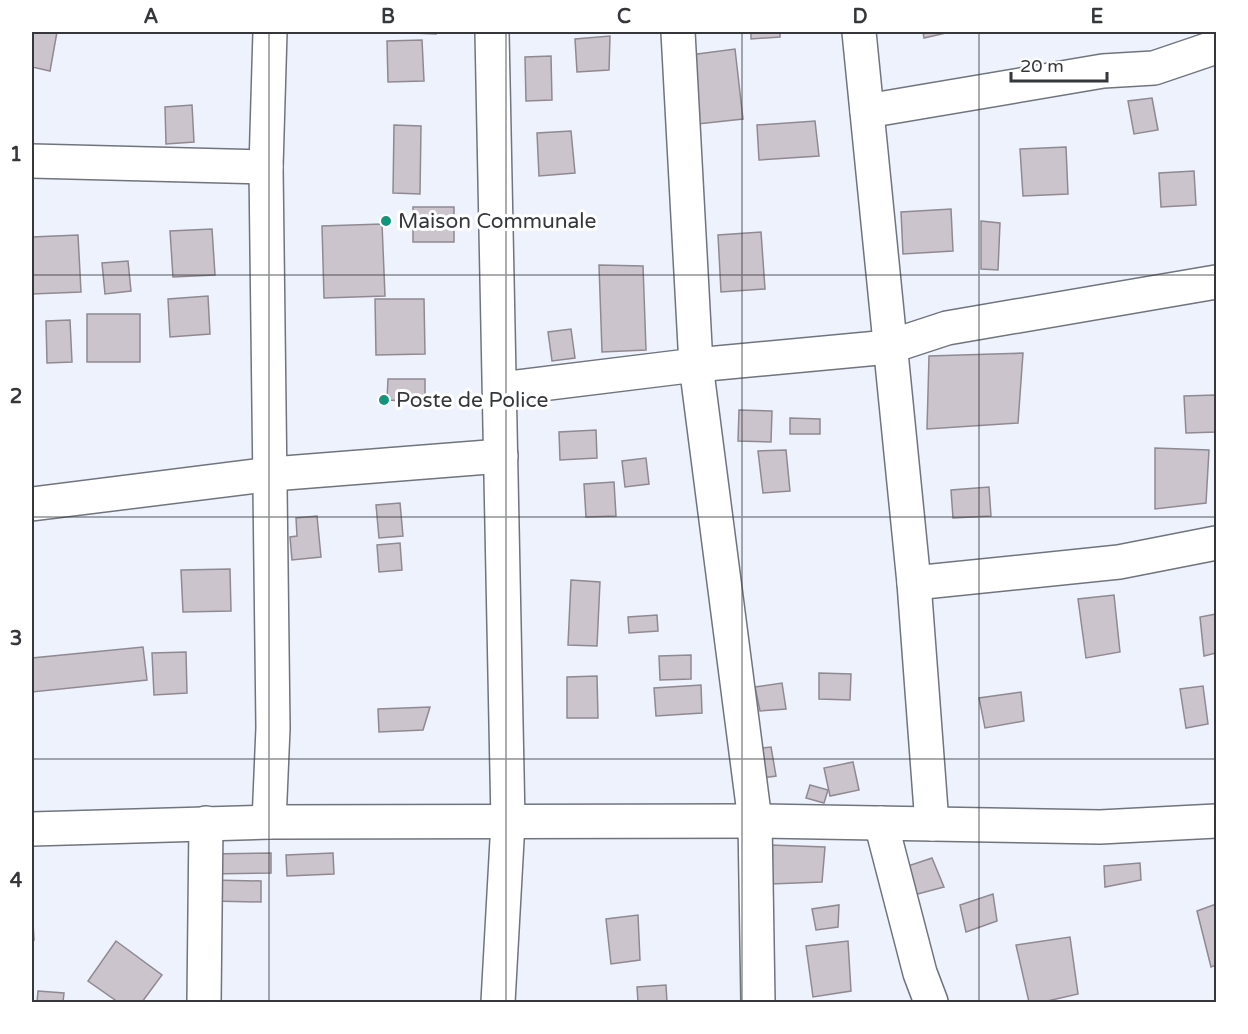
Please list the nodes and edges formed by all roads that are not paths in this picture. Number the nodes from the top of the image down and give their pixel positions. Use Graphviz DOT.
graph roads {
  1 [pos="270,32"];
  2 [pos="492,32"];
  3 [pos="678,32"];
  4 [pos="859,32"];
  5 [pos="1216,47"];
  6 [pos="867,111"];
  7 [pos="32,161"];
  8 [pos="266,167"];
  9 [pos="1216,282"];
  10 [pos="889,347"];
  11 [pos="696,365"];
  12 [pos="500,389"];
  13 [pos="501,456"];
  14 [pos="272,474"];
  15 [pos="32,504"];
  16 [pos="1216,543"];
  17 [pos="914,583"];
  18 [pos="756,821"];
  19 [pos="1216,821"];
  20 [pos="269,822"];
  21 [pos="508,822"];
  22 [pos="206,823"];
  23 [pos="881,823"];
  24 [pos="932,824"];
  25 [pos="32,829"];
  26 [pos="204,1002"];
  27 [pos="498,1002"];
  28 [pos="758,1002"];
  29 [pos="931,1002"];
  1 -- 8 [label="street"];
  2 -- 12 [label="street"];
  3 -- 11 [label="street"];
  4 -- 6 [label="street"];
  5 -- 6 [label="street"];
  6 -- 10 [label="street"];
  7 -- 8 [label="street"];
  8 -- 14 [label="street"];
  9 -- 10 [label="street"];
  10 -- 11 [label="street"];
  10 -- 17 [label="street"];
  11 -- 12 [label="street"];
  11 -- 18 [label="street"];
  12 -- 13 [label="street"];
  13 -- 14 [label="street"];
  13 -- 21 [label="street"];
  14 -- 15 [label="street"];
  14 -- 20 [label="street"];
  16 -- 17 [label="street"];
  17 -- 24 [label="street"];
  18 -- 21 [label="street"];
  18 -- 23 [label="street"];
  18 -- 28 [label="street"];
  19 -- 24 [label="street"];
  20 -- 21 [label="street"];
  20 -- 22 [label="street"];
  21 -- 27 [label="street"];
  22 -- 25 [label="street"];
  22 -- 26 [label="street"];
  23 -- 24 [label="street"];
  23 -- 29 [label="street"];
}
